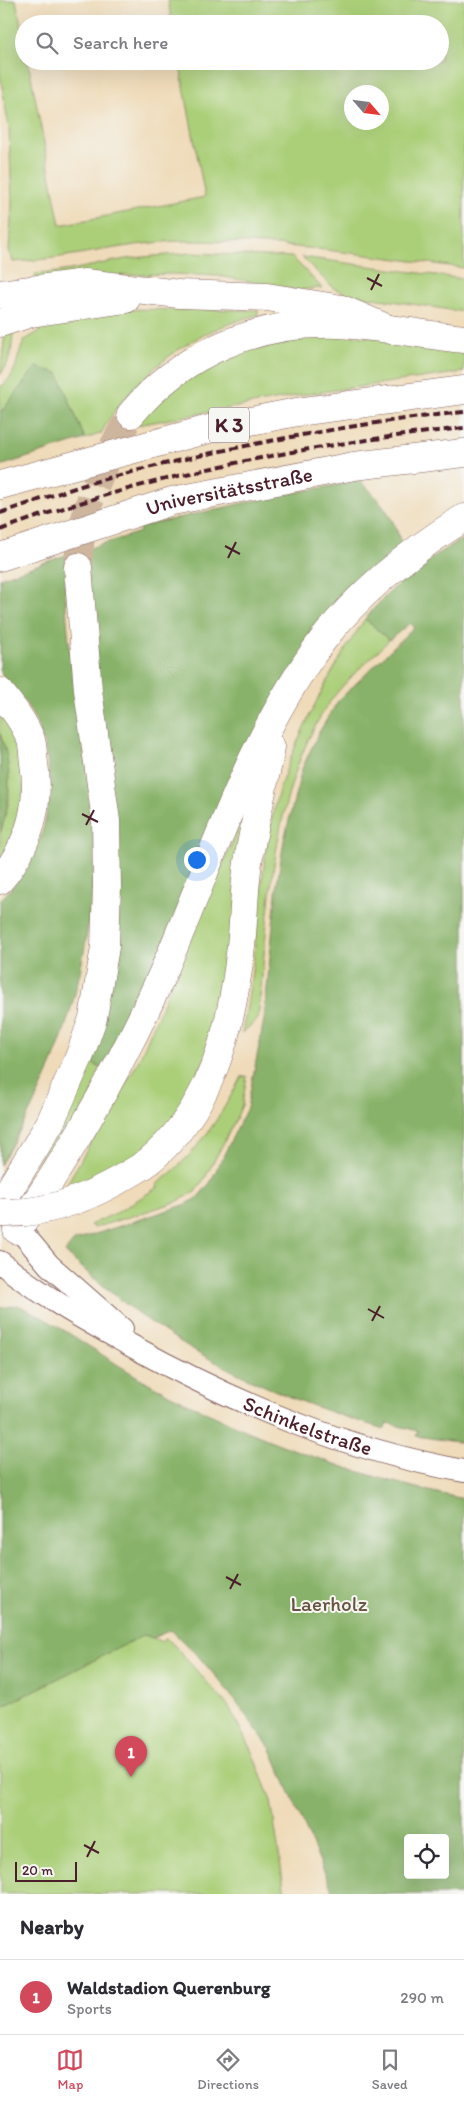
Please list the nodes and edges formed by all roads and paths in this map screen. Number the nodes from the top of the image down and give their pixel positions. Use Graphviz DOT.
graph roads {
  1 [pos="0,294"];
  2 [pos="180,294"];
  3 [pos="0,323"];
  4 [pos="391,330"];
  5 [pos="464,339"];
  6 [pos="464,390"];
  7 [pos="131,414"];
  8 [pos="464,453"];
  9 [pos="0,485"];
  10 [pos="464,518"];
  11 [pos="0,557"];
  12 [pos="78,567"];
  13 [pos="0,692"];
  14 [pos="279,706"];
  15 [pos="0,880"];
  16 [pos="0,1206"];
  17 [pos="9,1221"];
  18 [pos="0,1254"];
  19 [pos="0,1262"];
  20 [pos="158,1360"];
  21 [pos="464,1472"];
  1 -- 2 [label="highway"];
  2 -- 3 [label="highway"];
  2 -- 4 [label="highway"];
  4 -- 5 [label="highway"];
  4 -- 7 [label="highway"];
  6 -- 9 [label="highway, K 3"];
  8 -- 11 [label="highway, Universitätsstraße"];
  10 -- 14 [label="highway"];
  12 -- 16 [label="highway"];
  13 -- 15 [label="highway"];
  14 -- 17 [label="highway"];
  14 -- 17 [label="highway, bridge"];
  16 -- 17 [label="street, Schinkelstraße"];
  17 -- 18 [label="street"];
  17 -- 20 [label="street, Schinkelstraße"];
  19 -- 20 [label="street, Schinkelstraße"];
  20 -- 21 [label="street, Schinkelstraße"];
}
